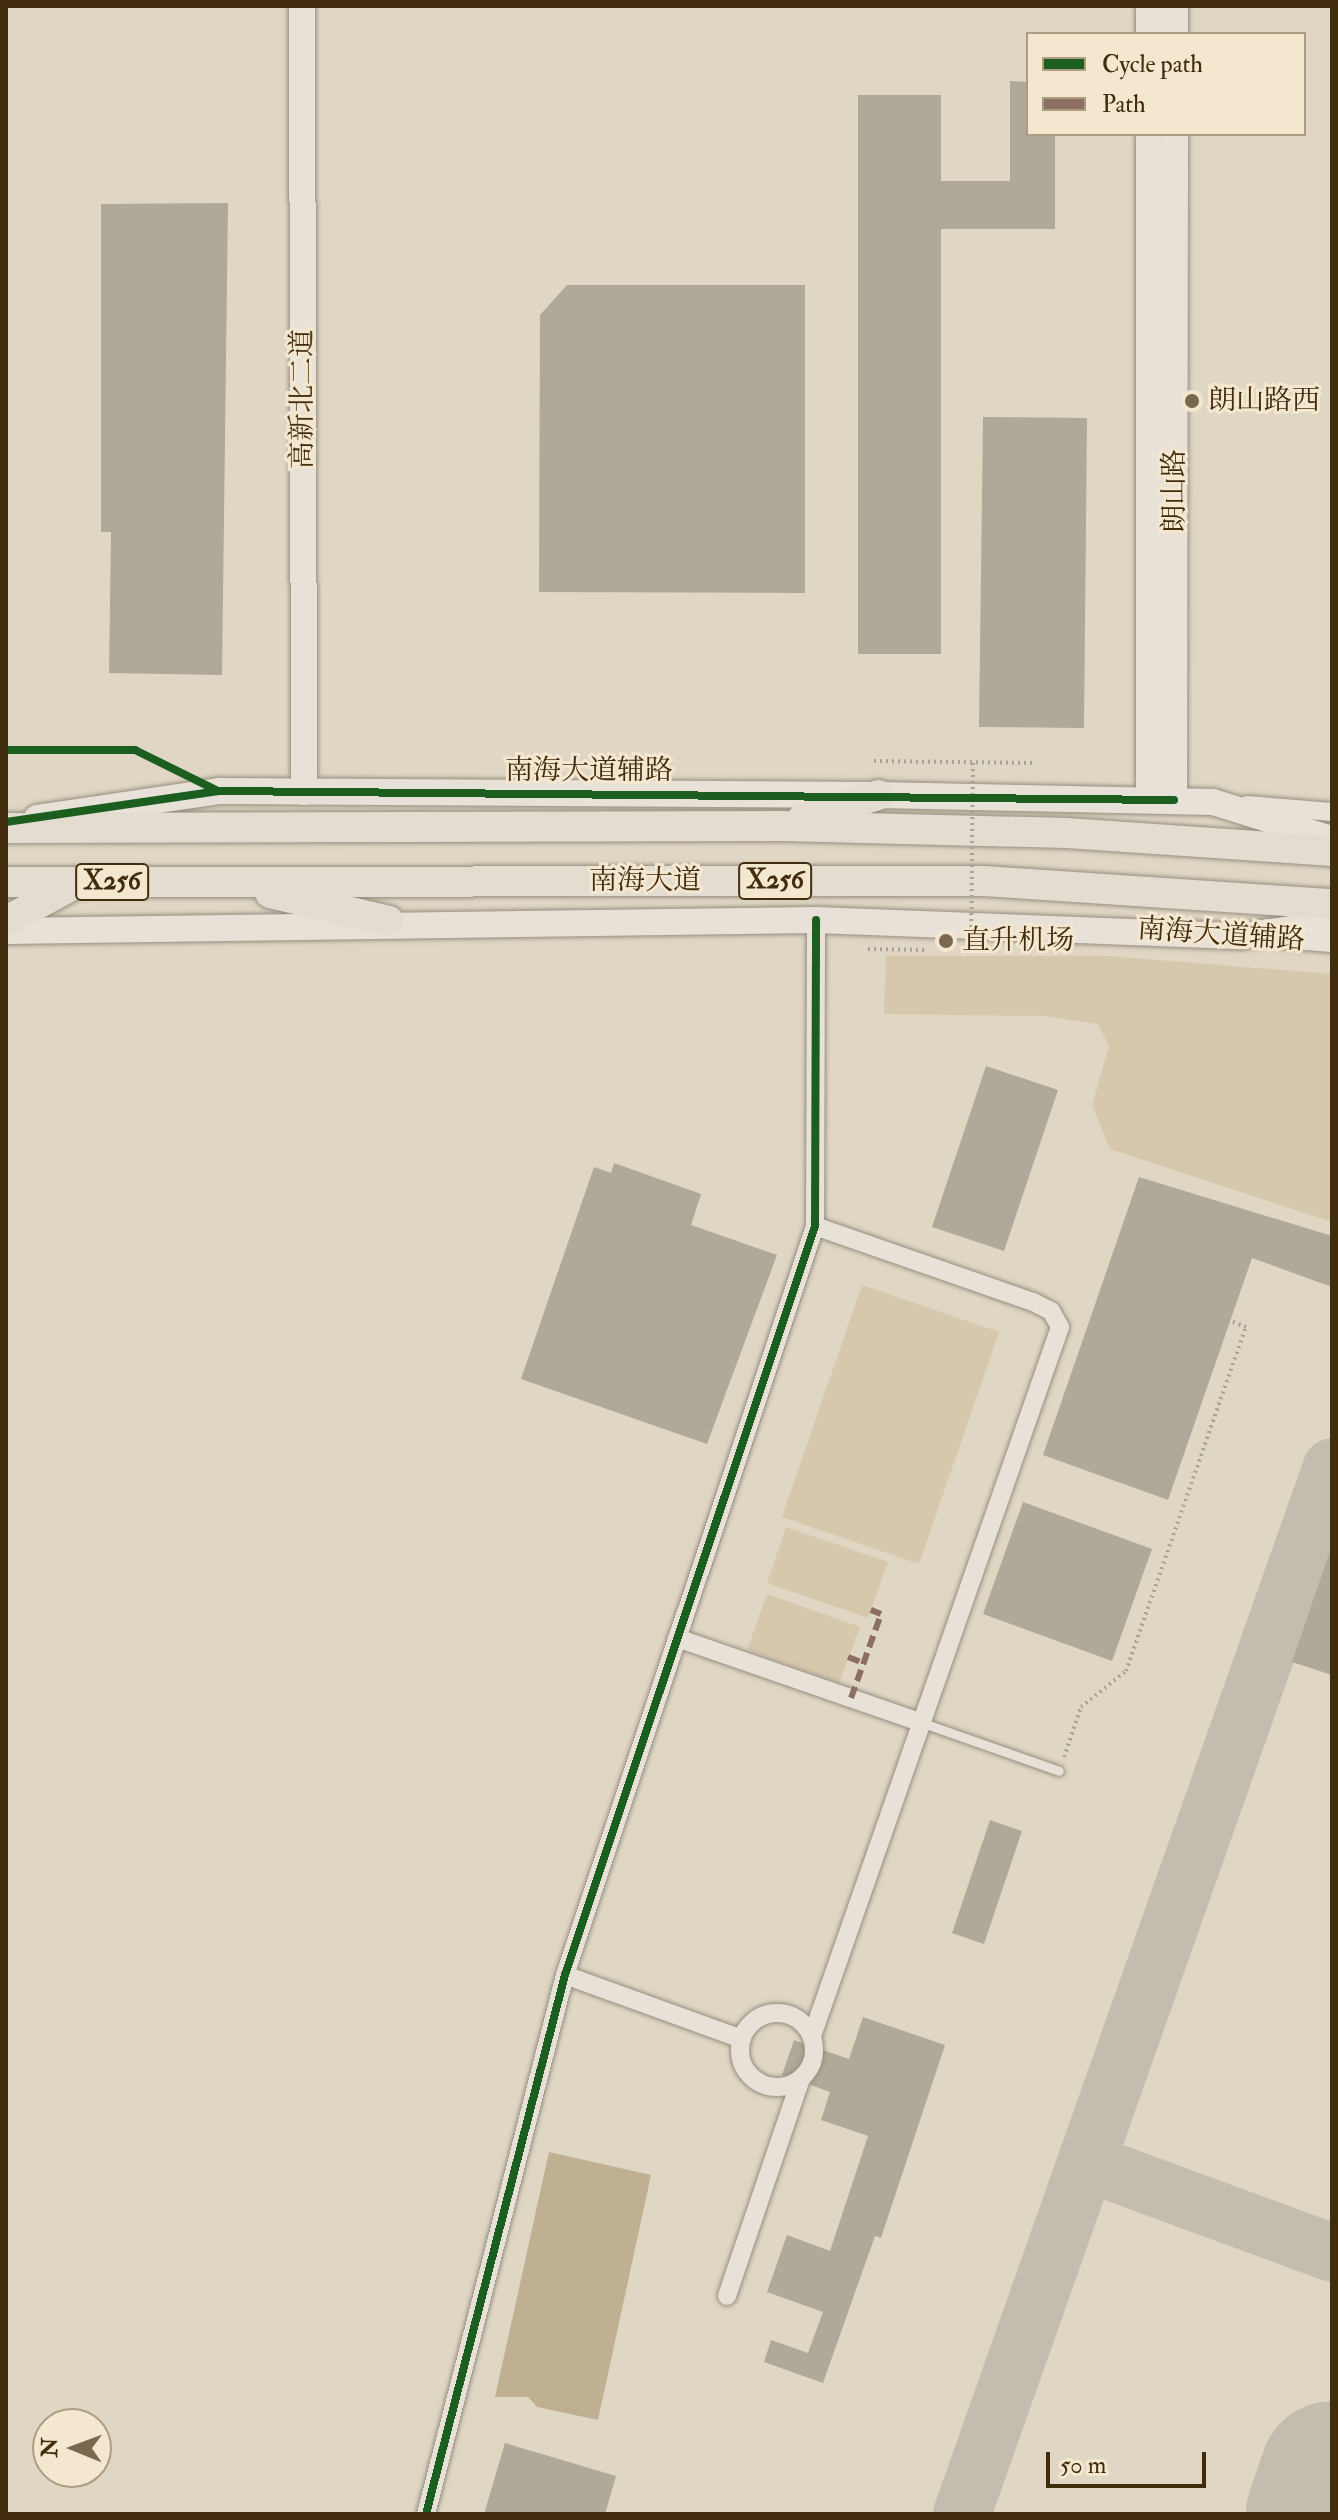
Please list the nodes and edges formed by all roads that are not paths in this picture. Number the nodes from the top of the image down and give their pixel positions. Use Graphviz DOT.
graph roads {
  1 [pos="302,6"];
  2 [pos="1149,6"];
  3 [pos="1175,6"];
  4 [pos="1149,32"];
  5 [pos="1175,32"];
  6 [pos="1149,136"];
  7 [pos="1175,136"];
  8 [pos="304,792"];
  9 [pos="878,795"];
  10 [pos="1162,799"];
  11 [pos="1213,802"];
  12 [pos="1332,812"];
  13 [pos="6,825"];
  14 [pos="781,826"];
  15 [pos="1332,839"];
  16 [pos="1332,851"];
  17 [pos="217,881"];
  18 [pos="6,882"];
  19 [pos="79,882"];
  20 [pos="1332,904"];
  21 [pos="816,920"];
  22 [pos="6,921"];
  23 [pos="389,921"];
  24 [pos="1332,923"];
  25 [pos="6,931"];
  26 [pos="1242,936"];
  27 [pos="1332,943"];
  28 [pos="815,1226"];
  29 [pos="677,1638"];
  30 [pos="923,1723"];
  31 [pos="1059,1771"];
  32 [pos="565,1975"];
  33 [pos="812,2036"];
  34 [pos="742,2039"];
  35 [pos="801,2079"];
  36 [pos="727,2296"];
  37 [pos="426,2514"];
  1 -- 8 [label="main road, 高新北二道"];
  2 -- 4 [label="main road"];
  3 -- 5 [label="main road"];
  6 -- 10 [label="main road, 朗山路"];
  7 -- 10 [label="main road, 朗山路"];
  8 -- 9 [label="main road, 南海大道辅路"];
  8 -- 13 [label="main road, 南海大道辅路"];
  9 -- 10 [label="main road, 南海大道辅路"];
  9 -- 14 [label="main road"];
  10 -- 11 [label="main road, 南海大道辅路"];
  11 -- 12 [label="street"];
  11 -- 15 [label="main road"];
  13 -- 14 [label="main road, 南海大道 / X256"];
  14 -- 16 [label="main road, 南海大道 / X256"];
  17 -- 19 [label="main road, 南海大道 / X256"];
  17 -- 20 [label="main road, 南海大道 / X256"];
  17 -- 23 [label="main road"];
  18 -- 19 [label="main road, 南海大道 / X256"];
  19 -- 22 [label="main road"];
  21 -- 23 [label="main road, 南海大道辅路"];
  21 -- 26 [label="main road, 南海大道辅路"];
  21 -- 28 [label="street"];
  23 -- 25 [label="main road, 南海大道辅路"];
  24 -- 26 [label="main road"];
  26 -- 27 [label="street, 南海大道辅路"];
  28 -- 29 [label="street"];
  28 -- 30 [label="street"];
  29 -- 30 [label="street"];
  29 -- 32 [label="street"];
  30 -- 31 [label="lane"];
  30 -- 33 [label="street"];
  32 -- 34 [label="street"];
  32 -- 37 [label="street"];
  33 -- 34 [label="street"];
  33 -- 35 [label="street"];
  34 -- 35 [label="street"];
  35 -- 36 [label="street"];
}
